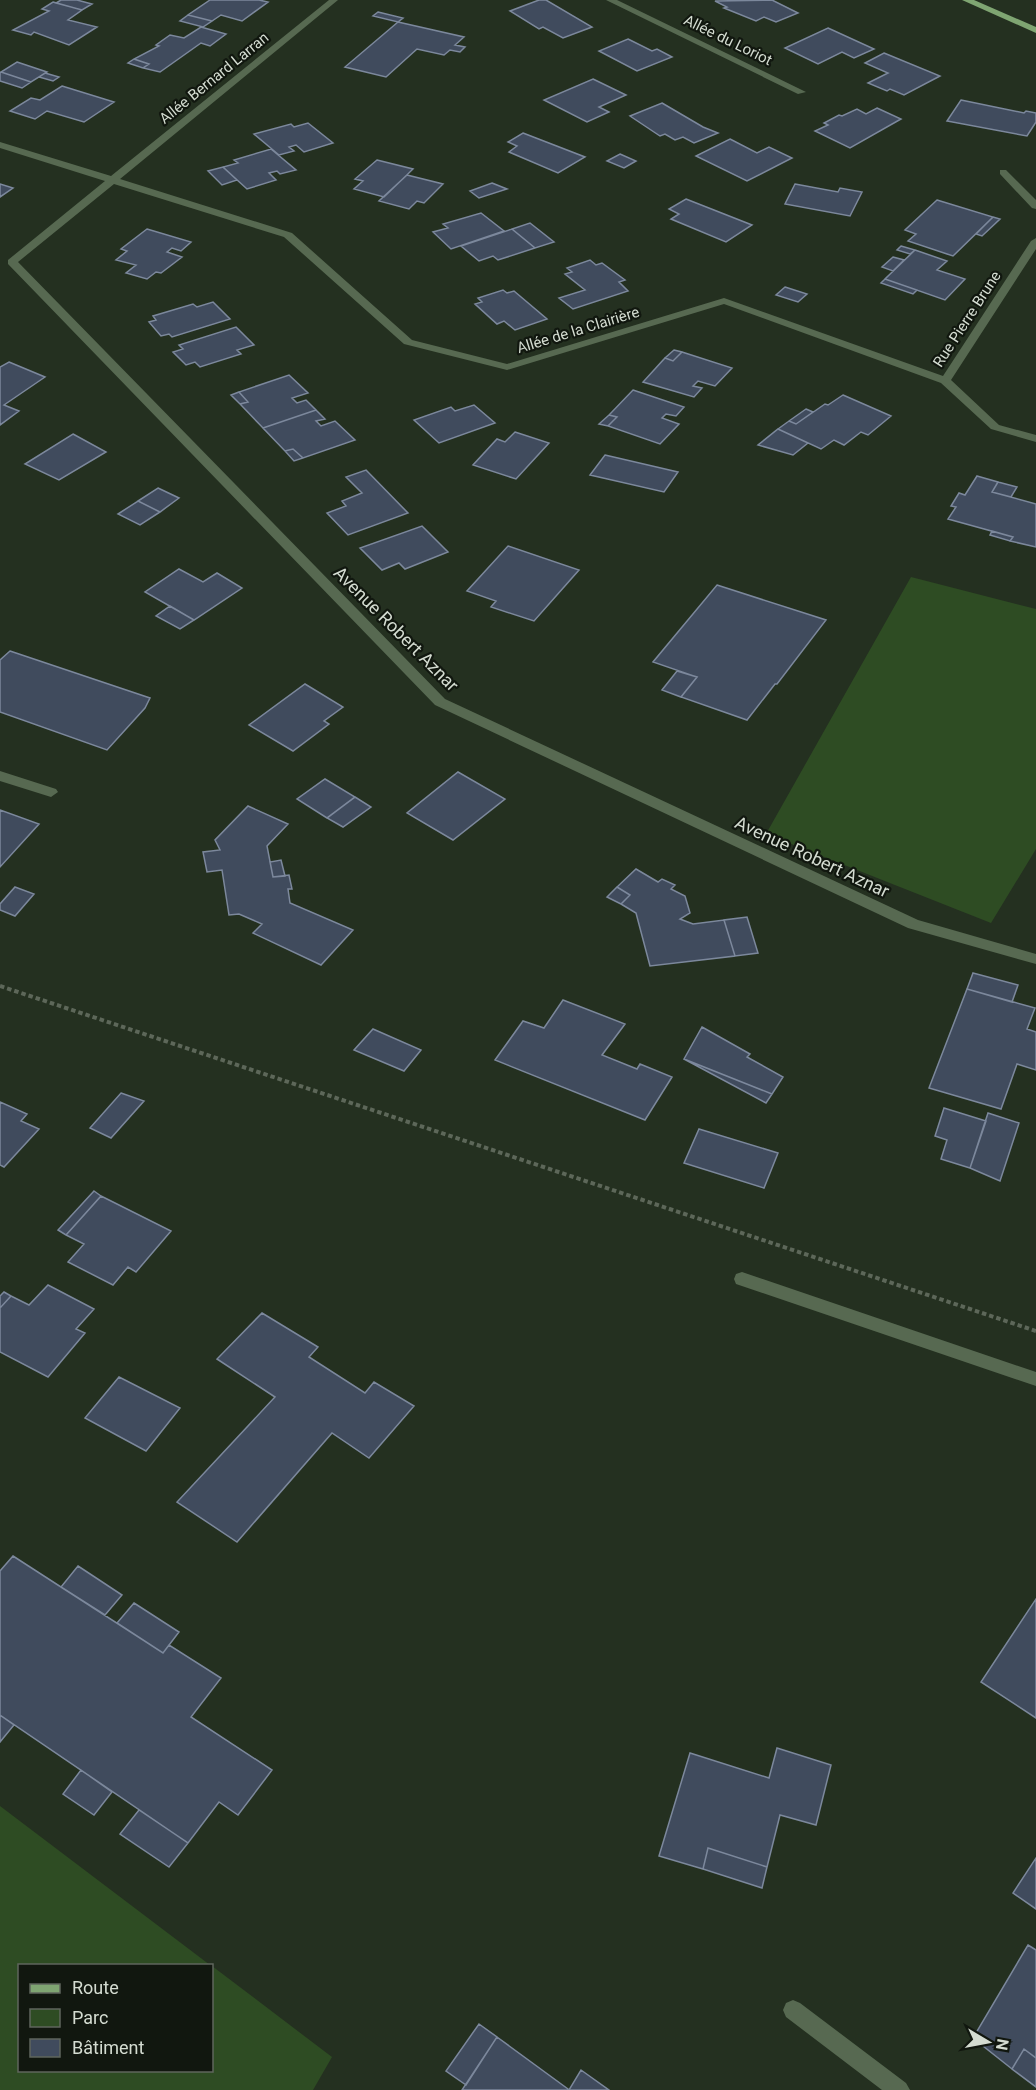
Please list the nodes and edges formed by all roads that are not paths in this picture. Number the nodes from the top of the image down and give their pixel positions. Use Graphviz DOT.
graph roads {
  1 [pos="334,0"];
  2 [pos="610,0"];
  3 [pos="966,0"];
  4 [pos="1036,30"];
  5 [pos="801,92"];
  6 [pos="0,145"];
  7 [pos="1003,172"];
  8 [pos="112,178"];
  9 [pos="1036,206"];
  10 [pos="1036,241"];
  11 [pos="12,262"];
  12 [pos="0,272"];
  13 [pos="945,381"];
  14 [pos="1036,439"];
  15 [pos="0,776"];
  16 [pos="51,792"];
  17 [pos="1036,959"];
  18 [pos="742,1279"];
  19 [pos="1036,1379"];
  20 [pos="793,2010"];
  21 [pos="899,2090"];
  1 -- 8 [label="street, Allée Bernard Larran"];
  2 -- 5 [label="street, Allée du Loriot"];
  3 -- 4 [label="main road"];
  6 -- 8 [label="street, Allée de la Clairière"];
  7 -- 9 [label="street"];
  8 -- 11 [label="street"];
  8 -- 13 [label="street, Allée de la Clairière"];
  10 -- 13 [label="street, Rue Pierre Brune"];
  11 -- 12 [label="street"];
  11 -- 17 [label="street, Avenue Robert Aznar"];
  13 -- 14 [label="street, Rue Pierre Brune"];
  15 -- 16 [label="street"];
  18 -- 19 [label="street"];
  20 -- 21 [label="street"];
}
